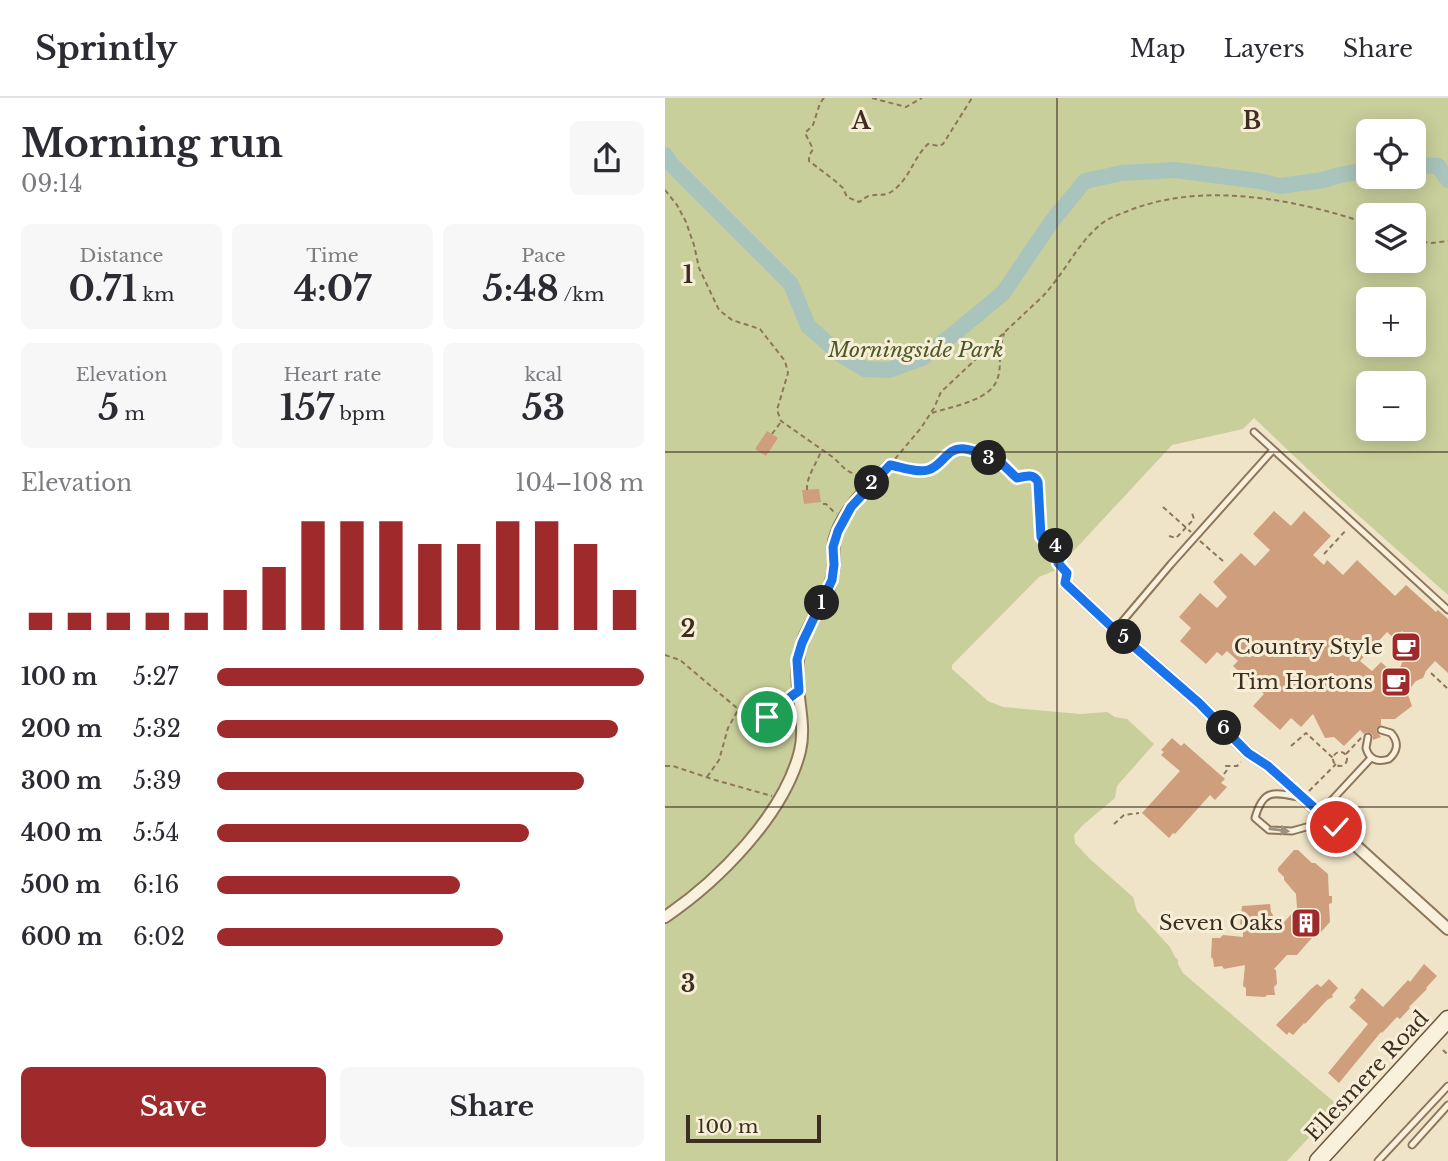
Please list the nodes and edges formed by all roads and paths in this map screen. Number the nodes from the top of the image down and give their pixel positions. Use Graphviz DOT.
graph roads {
  1 [pos="824,98"];
  2 [pos="872,98"];
  3 [pos="922,98"];
  4 [pos="968,98"];
  5 [pos="972,99"];
  6 [pos="665,190"];
  7 [pos="1356,220"];
  8 [pos="1426,242"];
  9 [pos="1448,242"];
  10 [pos="1004,332"];
  11 [pos="931,413"];
  12 [pos="781,421"];
  13 [pos="1254,432"];
  14 [pos="772,434"];
  15 [pos="821,450"];
  16 [pos="1273,450"];
  17 [pos="890,465"];
  18 [pos="873,481"];
  19 [pos="807,490"];
  20 [pos="823,503"];
  21 [pos="1163,507"];
  22 [pos="1192,513"];
  23 [pos="845,516"];
  24 [pos="1352,523"];
  25 [pos="1186,528"];
  26 [pos="1169,537"];
  27 [pos="1196,537"];
  28 [pos="1324,554"];
  29 [pos="1224,562"];
  30 [pos="1065,583"];
  31 [pos="1448,610"];
  32 [pos="1115,630"];
  33 [pos="665,655"];
  34 [pos="1431,673"];
  35 [pos="1448,689"];
  36 [pos="799,691"];
  37 [pos="738,709"];
  38 [pos="1381,730"];
  39 [pos="1368,738"];
  40 [pos="1291,746"];
  41 [pos="1248,753"];
  42 [pos="1345,755"];
  43 [pos="1333,758"];
  44 [pos="1371,758"];
  45 [pos="1336,764"];
  46 [pos="665,765"];
  47 [pos="1224,774"];
  48 [pos="706,777"];
  49 [pos="779,797"];
  50 [pos="1304,798"];
  51 [pos="1139,813"];
  52 [pos="1320,813"];
  53 [pos="1114,824"];
  54 [pos="1336,827"];
  55 [pos="665,917"];
  56 [pos="1448,929"];
  57 [pos="1448,1019"];
  58 [pos="1443,1050"];
  59 [pos="1448,1055"];
  60 [pos="1448,1086"];
  61 [pos="1448,1105"];
  62 [pos="1412,1145"];
  63 [pos="1318,1161"];
  64 [pos="1378,1161"];
  1 -- 5 [label="path"];
  2 -- 3 [label="path"];
  4 -- 5 [label="path"];
  6 -- 12 [label="path"];
  7 -- 10 [label="path"];
  8 -- 9 [label="path"];
  10 -- 11 [label="path"];
  10 -- 11 [label="path"];
  11 -- 17 [label="path"];
  12 -- 14 [label="path"];
  12 -- 15 [label="path"];
  13 -- 16 [label="lane"];
  15 -- 18 [label="path"];
  15 -- 19 [label="path"];
  16 -- 24 [label="lane"];
  16 -- 27 [label="lane"];
  17 -- 18 [label="street"];
  17 -- 30 [label="path"];
  18 -- 23 [label="street"];
  20 -- 23 [label="path"];
  21 -- 25 [label="path"];
  22 -- 25 [label="path"];
  23 -- 36 [label="street"];
  24 -- 28 [label="path"];
  24 -- 31 [label="lane"];
  25 -- 26 [label="path"];
  25 -- 27 [label="path"];
  27 -- 29 [label="path"];
  27 -- 32 [label="lane"];
  30 -- 32 [label="street"];
  32 -- 41 [label="street"];
  33 -- 37 [label="path"];
  34 -- 35 [label="path"];
  36 -- 37 [label="path"];
  36 -- 49 [label="street"];
  37 -- 48 [label="path"];
  38 -- 44 [label="lane"];
  39 -- 42 [label="path"];
  39 -- 44 [label="lane"];
  40 -- 43 [label="path"];
  41 -- 47 [label="path"];
  41 -- 50 [label="street"];
  42 -- 43 [label="path"];
  42 -- 45 [label="path"];
  43 -- 45 [label="path"];
  44 -- 52 [label="lane"];
  45 -- 50 [label="path"];
  46 -- 48 [label="path"];
  48 -- 49 [label="path"];
  49 -- 55 [label="street"];
  50 -- 52 [label="street"];
  50 -- 54 [label="lane, one-way"];
  51 -- 53 [label="path"];
  52 -- 54 [label="street"];
  54 -- 56 [label="street"];
  57 -- 63 [label="main road, Ellesmere Road"];
  58 -- 59 [label="path"];
  60 -- 64 [label="lane"];
  61 -- 62 [label="lane"];
}
